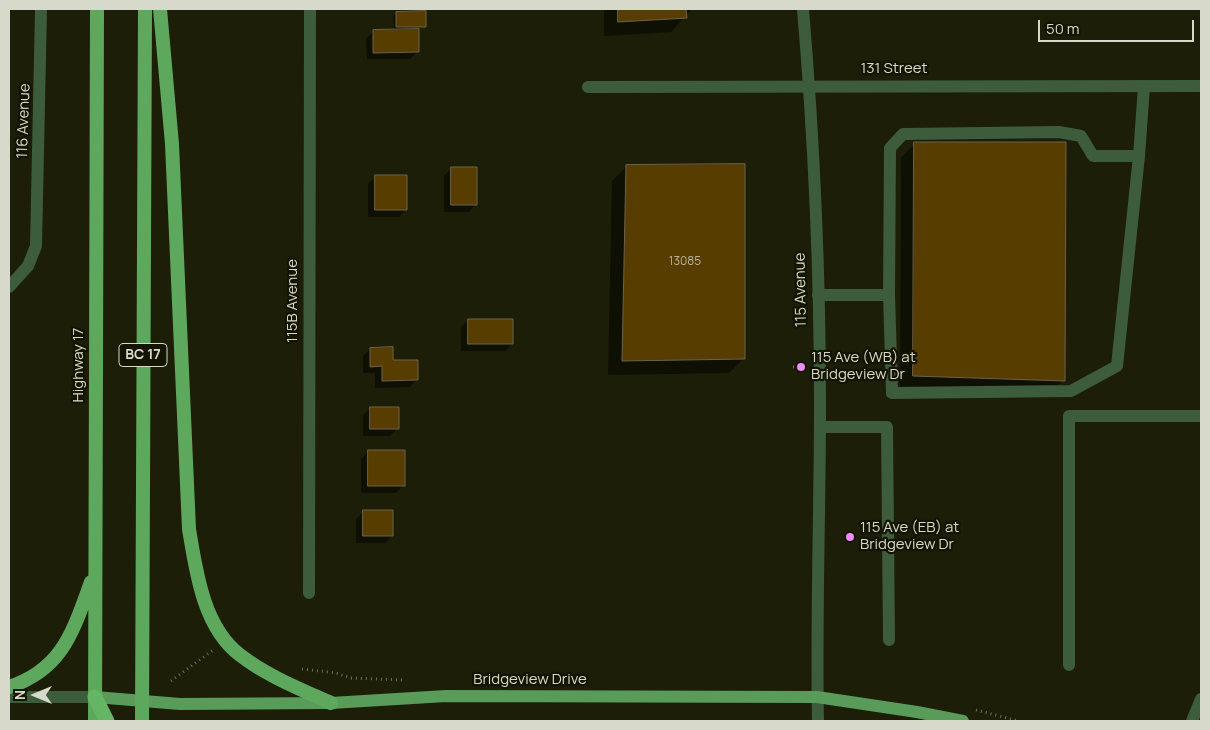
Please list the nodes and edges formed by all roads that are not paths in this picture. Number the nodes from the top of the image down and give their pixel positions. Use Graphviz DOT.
graph roads {
  1 [pos="41,9"];
  2 [pos="97,9"];
  3 [pos="145,9"];
  4 [pos="160,9"];
  5 [pos="310,9"];
  6 [pos="803,9"];
  7 [pos="1144,86"];
  8 [pos="1201,86"];
  9 [pos="588,87"];
  10 [pos="810,87"];
  11 [pos="1139,156"];
  12 [pos="10,287"];
  13 [pos="818,295"];
  14 [pos="889,295"];
  15 [pos="1201,416"];
  16 [pos="820,427"];
  17 [pos="95,572"];
  18 [pos="309,593"];
  19 [pos="889,640"];
  20 [pos="1069,665"];
  21 [pos="9,687"];
  22 [pos="94,697"];
  23 [pos="817,697"];
  24 [pos="9,698"];
  25 [pos="1201,699"];
  26 [pos="142,701"];
  27 [pos="332,703"];
  28 [pos="94,721"];
  29 [pos="107,721"];
  30 [pos="142,721"];
  31 [pos="818,721"];
  32 [pos="963,721"];
  33 [pos="1192,721"];
  1 -- 12 [label="street, 116 Avenue"];
  2 -- 17 [label="highway, Highway 17"];
  3 -- 26 [label="highway, BC 17"];
  4 -- 27 [label="highway"];
  5 -- 18 [label="street, 115B Avenue"];
  6 -- 10 [label="street, 115 Avenue"];
  7 -- 8 [label="street, 131 Street"];
  7 -- 10 [label="street, 131 Street"];
  7 -- 11 [label="street"];
  9 -- 10 [label="street, 131 Street"];
  10 -- 13 [label="street, 115 Avenue"];
  11 -- 14 [label="street"];
  11 -- 14 [label="street"];
  13 -- 14 [label="street"];
  13 -- 16 [label="street, 115 Avenue"];
  15 -- 20 [label="street"];
  16 -- 19 [label="street"];
  16 -- 23 [label="street, 115 Avenue"];
  17 -- 21 [label="highway"];
  17 -- 22 [label="highway, Highway 17"];
  22 -- 24 [label="street"];
  22 -- 26 [label="main road, Bridgeview Drive"];
  22 -- 28 [label="highway, Highway 17"];
  22 -- 29 [label="highway"];
  23 -- 27 [label="main road, Bridgeview Drive"];
  23 -- 31 [label="street, 115 Avenue"];
  23 -- 32 [label="main road, Bridgeview Drive"];
  25 -- 33 [label="street"];
  26 -- 27 [label="main road, Bridgeview Drive"];
  26 -- 30 [label="highway, BC 17"];
}
